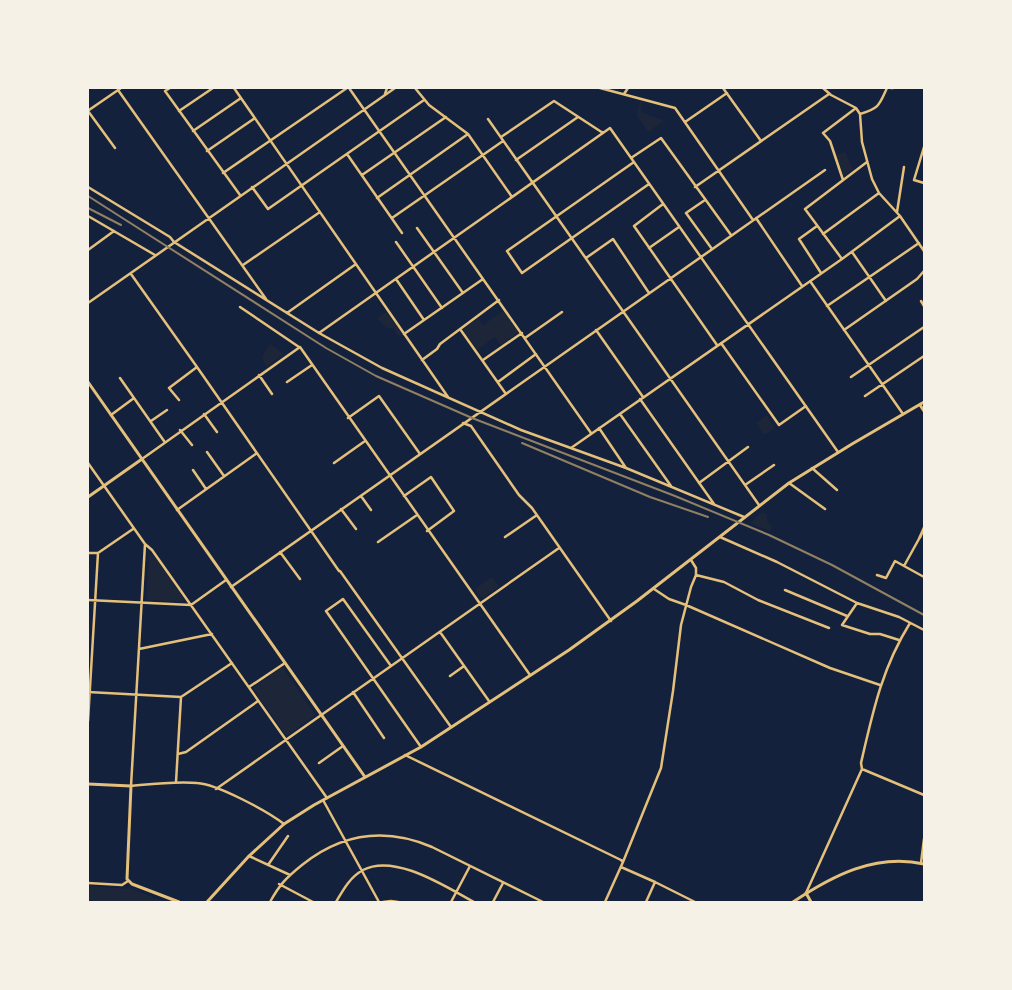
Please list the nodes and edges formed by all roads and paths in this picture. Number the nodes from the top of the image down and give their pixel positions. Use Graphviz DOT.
graph roads {
  1 [pos="121,88"];
  2 [pos="170,88"];
  3 [pos="213,88"];
  4 [pos="234,88"];
  5 [pos="348,88"];
  6 [pos="387,88"];
  7 [pos="395,88"];
  8 [pos="416,88"];
  9 [pos="600,88"];
  10 [pos="628,88"];
  11 [pos="723,88"];
  12 [pos="822,88"];
  13 [pos="887,88"];
  14 [pos="118,90"];
  15 [pos="727,92"];
  16 [pos="624,94"];
  17 [pos="829,94"];
  18 [pos="385,95"];
  19 [pos="241,98"];
  20 [pos="424,100"];
  21 [pos="856,108"];
  22 [pos="364,109"];
  23 [pos="88,111"];
  24 [pos="179,111"];
  25 [pos="860,114"];
  26 [pos="446,117"];
  27 [pos="578,117"];
  28 [pos="255,118"];
  29 [pos="488,119"];
  30 [pos="685,122"];
  31 [pos="193,131"];
  32 [pos="379,131"];
  33 [pos="603,133"];
  34 [pos="468,134"];
  35 [pos="501,137"];
  36 [pos="760,140"];
  37 [pos="271,141"];
  38 [pos="503,141"];
  39 [pos="924,147"];
  40 [pos="115,148"];
  41 [pos="207,151"];
  42 [pos="394,153"];
  43 [pos="347,154"];
  44 [pos="482,155"];
  45 [pos="631,158"];
  46 [pos="516,160"];
  47 [pos="634,162"];
  48 [pos="867,162"];
  49 [pos="286,163"];
  50 [pos="904,167"];
  51 [pos="718,170"];
  52 [pos="826,170"];
  53 [pos="224,173"];
  54 [pos="362,175"];
  55 [pos="410,175"];
  56 [pos="843,180"];
  57 [pos="532,183"];
  58 [pos="924,183"];
  59 [pos="649,184"];
  60 [pos="302,186"];
  61 [pos="88,187"];
  62 [pos="252,187"];
  63 [pos="695,187"];
  64 [pos="879,193"];
  65 [pos="240,195"];
  66 [pos="424,195"];
  67 [pos="512,197"];
  68 [pos="378,198"];
  69 [pos="705,200"];
  70 [pos="664,204"];
  71 [pos="320,212"];
  72 [pos="897,212"];
  73 [pos="88,216"];
  74 [pos="556,216"];
  75 [pos="900,216"];
  76 [pos="208,218"];
  77 [pos="392,218"];
  78 [pos="754,219"];
  79 [pos="817,226"];
  80 [pos="680,227"];
  81 [pos="417,228"];
  82 [pos="114,231"];
  83 [pos="402,233"];
  84 [pos="823,234"];
  85 [pos="731,236"];
  86 [pos="454,238"];
  87 [pos="572,238"];
  88 [pos="174,242"];
  89 [pos="396,242"];
  90 [pos="919,243"];
  91 [pos="649,248"];
  92 [pos="88,250"];
  93 [pos="712,250"];
  94 [pos="924,250"];
  95 [pos="434,252"];
  96 [pos="852,252"];
  97 [pos="156,255"];
  98 [pos="701,257"];
  99 [pos="586,258"];
  100 [pos="842,259"];
  101 [pos="356,264"];
  102 [pos="243,266"];
  103 [pos="413,267"];
  104 [pos="924,271"];
  105 [pos="821,273"];
  106 [pos="131,274"];
  107 [pos="870,276"];
  108 [pos="483,278"];
  109 [pos="671,278"];
  110 [pos="396,279"];
  111 [pos="810,281"];
  112 [pos="802,286"];
  113 [pos="376,293"];
  114 [pos="463,293"];
  115 [pos="649,293"];
  116 [pos="88,298"];
  117 [pos="267,300"];
  118 [pos="499,300"];
  119 [pos="886,301"];
  120 [pos="921,301"];
  121 [pos="89,302"];
  122 [pos="827,306"];
  123 [pos="924,306"];
  124 [pos="240,307"];
  125 [pos="442,308"];
  126 [pos="623,311"];
  127 [pos="562,312"];
  128 [pos="287,313"];
  129 [pos="424,320"];
  130 [pos="748,324"];
  131 [pos="924,327"];
  132 [pos="460,329"];
  133 [pos="596,330"];
  134 [pos="844,330"];
  135 [pos="319,333"];
  136 [pos="522,333"];
  137 [pos="404,334"];
  138 [pos="525,338"];
  139 [pos="719,344"];
  140 [pos="300,347"];
  141 [pos="536,354"];
  142 [pos="924,356"];
  143 [pos="422,360"];
  144 [pos="483,360"];
  145 [pos="312,365"];
  146 [pos="869,365"];
  147 [pos="545,366"];
  148 [pos="198,367"];
  149 [pos="259,375"];
  150 [pos="851,377"];
  151 [pos="120,378"];
  152 [pos="670,378"];
  153 [pos="88,382"];
  154 [pos="287,382"];
  155 [pos="498,382"];
  156 [pos="882,384"];
  157 [pos="272,394"];
  158 [pos="506,394"];
  159 [pos="865,396"];
  160 [pos="134,398"];
  161 [pos="448,398"];
  162 [pos="642,398"];
  163 [pos="179,400"];
  164 [pos="222,401"];
  165 [pos="924,402"];
  166 [pos="920,405"];
  167 [pos="806,406"];
  168 [pos="167,410"];
  169 [pos="924,411"];
  170 [pos="479,412"];
  171 [pos="902,412"];
  172 [pos="204,414"];
  173 [pos="620,414"];
  174 [pos="111,415"];
  175 [pos="348,418"];
  176 [pos="150,421"];
  177 [pos="463,423"];
  178 [pos="599,428"];
  179 [pos="180,430"];
  180 [pos="217,432"];
  181 [pos="591,434"];
  182 [pos="164,441"];
  183 [pos="365,441"];
  184 [pos="192,445"];
  185 [pos="748,447"];
  186 [pos="571,448"];
  187 [pos="208,452"];
  188 [pos="838,452"];
  189 [pos="257,453"];
  190 [pos="420,454"];
  191 [pos="142,458"];
  192 [pos="729,461"];
  193 [pos="88,462"];
  194 [pos="334,463"];
  195 [pos="774,465"];
  196 [pos="626,468"];
  197 [pos="812,468"];
  198 [pos="193,470"];
  199 [pos="224,476"];
  200 [pos="389,476"];
  201 [pos="699,483"];
  202 [pos="789,483"];
  203 [pos="745,485"];
  204 [pos="104,486"];
  205 [pos="672,487"];
  206 [pos="206,489"];
  207 [pos="837,490"];
  208 [pos="361,496"];
  209 [pos="404,496"];
  210 [pos="88,497"];
  211 [pos="714,505"];
  212 [pos="760,505"];
  213 [pos="341,509"];
  214 [pos="825,509"];
  215 [pos="177,510"];
  216 [pos="371,510"];
  217 [pos="417,515"];
  218 [pos="537,515"];
  219 [pos="744,518"];
  220 [pos="134,528"];
  221 [pos="924,528"];
  222 [pos="356,529"];
  223 [pos="311,530"];
  224 [pos="428,530"];
  225 [pos="505,537"];
  226 [pos="720,537"];
  227 [pos="920,537"];
  228 [pos="378,542"];
  229 [pos="145,544"];
  230 [pos="559,548"];
  231 [pos="280,552"];
  232 [pos="88,553"];
  233 [pos="98,553"];
  234 [pos="691,560"];
  235 [pos="904,566"];
  236 [pos="696,574"];
  237 [pos="877,575"];
  238 [pos="924,576"];
  239 [pos="300,579"];
  240 [pos="226,580"];
  241 [pos="231,587"];
  242 [pos="654,589"];
  243 [pos="786,590"];
  244 [pos="88,600"];
  245 [pos="95,600"];
  246 [pos="856,602"];
  247 [pos="141,603"];
  248 [pos="479,604"];
  249 [pos="191,605"];
  250 [pos="686,605"];
  251 [pos="847,616"];
  252 [pos="611,621"];
  253 [pos="910,623"];
  254 [pos="829,628"];
  255 [pos="924,630"];
  256 [pos="440,632"];
  257 [pos="212,634"];
  258 [pos="899,640"];
  259 [pos="88,646"];
  260 [pos="92,646"];
  261 [pos="139,649"];
  262 [pos="402,658"];
  263 [pos="232,663"];
  264 [pos="285,663"];
  265 [pos="391,666"];
  266 [pos="464,666"];
  267 [pos="530,675"];
  268 [pos="450,676"];
  269 [pos="373,678"];
  270 [pos="880,685"];
  271 [pos="249,687"];
  272 [pos="88,692"];
  273 [pos="353,692"];
  274 [pos="135,695"];
  275 [pos="181,697"];
  276 [pos="258,701"];
  277 [pos="489,701"];
  278 [pos="321,714"];
  279 [pos="88,720"];
  280 [pos="450,728"];
  281 [pos="384,738"];
  282 [pos="285,739"];
  283 [pos="343,746"];
  284 [pos="420,747"];
  285 [pos="178,754"];
  286 [pos="405,755"];
  287 [pos="319,763"];
  288 [pos="862,769"];
  289 [pos="364,777"];
  290 [pos="176,782"];
  291 [pos="88,784"];
  292 [pos="131,786"];
  293 [pos="216,789"];
  294 [pos="924,795"];
  295 [pos="325,799"];
  296 [pos="284,824"];
  297 [pos="288,836"];
  298 [pos="924,838"];
  299 [pos="346,840"];
  300 [pos="250,856"];
  301 [pos="623,862"];
  302 [pos="923,864"];
  303 [pos="268,865"];
  304 [pos="470,866"];
  305 [pos="621,867"];
  306 [pos="362,870"];
  307 [pos="290,875"];
  308 [pos="128,882"];
  309 [pos="655,882"];
  310 [pos="88,883"];
  311 [pos="503,883"];
  312 [pos="280,884"];
  313 [pos="456,893"];
  314 [pos="806,894"];
  315 [pos="179,902"];
  316 [pos="206,902"];
  317 [pos="270,902"];
  318 [pos="313,902"];
  319 [pos="336,902"];
  320 [pos="379,902"];
  321 [pos="383,902"];
  322 [pos="398,902"];
  323 [pos="450,902"];
  324 [pos="474,902"];
  325 [pos="493,902"];
  326 [pos="543,902"];
  327 [pos="605,902"];
  328 [pos="646,902"];
  329 [pos="695,902"];
  330 [pos="793,902"];
  331 [pos="811,902"];
  1 -- 14 [label="street"];
  2 -- 24 [label="street"];
  3 -- 24 [label="street"];
  4 -- 19 [label="street"];
  5 -- 22 [label="street"];
  5 -- 37 [label="street"];
  6 -- 18 [label="street"];
  7 -- 18 [label="street"];
  8 -- 20 [label="street"];
  9 -- 16 [label="street"];
  10 -- 16 [label="street"];
  11 -- 15 [label="street"];
  12 -- 17 [label="street"];
  13 -- 25 [label="street"];
  14 -- 23 [label="street"];
  14 -- 76 [label="street"];
  15 -- 30 [label="street"];
  15 -- 36 [label="street"];
  16 -- 30 [label="street"];
  17 -- 21 [label="street"];
  17 -- 36 [label="street"];
  18 -- 22 [label="street"];
  19 -- 28 [label="street"];
  19 -- 31 [label="street"];
  20 -- 26 [label="street"];
  20 -- 32 [label="street"];
  21 -- 25 [label="street"];
  21 -- 56 [label="street"];
  22 -- 32 [label="street"];
  22 -- 49 [label="street"];
  23 -- 40 [label="street"];
  24 -- 31 [label="street"];
  25 -- 48 [label="street"];
  26 -- 34 [label="street"];
  26 -- 42 [label="street"];
  27 -- 33 [label="street"];
  27 -- 35 [label="street"];
  27 -- 46 [label="street"];
  28 -- 37 [label="street"];
  28 -- 41 [label="street"];
  29 -- 35 [label="street"];
  30 -- 51 [label="street"];
  31 -- 41 [label="street"];
  32 -- 42 [label="street"];
  32 -- 43 [label="street"];
  33 -- 45 [label="street"];
  33 -- 57 [label="street"];
  34 -- 44 [label="street"];
  34 -- 55 [label="street"];
  35 -- 38 [label="street"];
  36 -- 51 [label="street"];
  37 -- 49 [label="street"];
  37 -- 53 [label="street"];
  38 -- 44 [label="street"];
  38 -- 46 [label="street"];
  39 -- 58 [label="street"];
  41 -- 53 [label="street"];
  42 -- 54 [label="street"];
  42 -- 55 [label="street"];
  43 -- 54 [label="street"];
  43 -- 60 [label="street"];
  44 -- 66 [label="street"];
  44 -- 67 [label="street"];
  45 -- 47 [label="street"];
  45 -- 63 [label="street"];
  46 -- 57 [label="street"];
  47 -- 59 [label="street"];
  47 -- 74 [label="street"];
  48 -- 56 [label="street"];
  48 -- 64 [label="street"];
  49 -- 60 [label="street"];
  49 -- 62 [label="street"];
  50 -- 72 [label="street"];
  51 -- 63 [label="street"];
  51 -- 78 [label="street"];
  52 -- 78 [label="street"];
  53 -- 65 [label="street"];
  54 -- 68 [label="street"];
  55 -- 66 [label="street"];
  55 -- 68 [label="street"];
  56 -- 79 [label="street"];
  57 -- 67 [label="street"];
  57 -- 74 [label="street"];
  59 -- 70 [label="street"];
  59 -- 87 [label="street"];
  60 -- 62 [label="street"];
  60 -- 71 [label="street"];
  61 -- 88 [label="street"];
  62 -- 65 [label="street"];
  63 -- 69 [label="street"];
  64 -- 72 [label="street"];
  64 -- 84 [label="street"];
  65 -- 76 [label="street"];
  66 -- 77 [label="street"];
  66 -- 86 [label="street"];
  67 -- 86 [label="street"];
  68 -- 77 [label="street"];
  69 -- 85 [label="street"];
  69 -- 93 [label="street"];
  70 -- 80 [label="street"];
  70 -- 91 [label="street"];
  71 -- 101 [label="street"];
  71 -- 102 [label="street"];
  72 -- 75 [label="street"];
  73 -- 82 [label="street"];
  74 -- 87 [label="street"];
  74 -- 87 [label="street"];
  75 -- 90 [label="street"];
  75 -- 96 [label="street"];
  76 -- 88 [label="street"];
  76 -- 102 [label="street"];
  77 -- 83 [label="street"];
  78 -- 85 [label="street"];
  78 -- 112 [label="street"];
  79 -- 84 [label="street"];
  79 -- 105 [label="street"];
  80 -- 91 [label="street"];
  80 -- 98 [label="street"];
  81 -- 95 [label="street"];
  82 -- 92 [label="street"];
  82 -- 97 [label="street"];
  84 -- 100 [label="street"];
  85 -- 93 [label="street"];
  86 -- 95 [label="street"];
  86 -- 108 [label="street"];
  87 -- 99 [label="street"];
  88 -- 97 [label="street"];
  88 -- 117 [label="street"];
  89 -- 103 [label="street"];
  90 -- 94 [label="street"];
  90 -- 107 [label="street"];
  91 -- 109 [label="street"];
  93 -- 98 [label="street"];
  95 -- 103 [label="street"];
  95 -- 114 [label="street"];
  96 -- 100 [label="street"];
  96 -- 107 [label="street"];
  97 -- 106 [label="street"];
  98 -- 109 [label="street"];
  98 -- 130 [label="street"];
  99 -- 115 [label="street"];
  99 -- 126 [label="street"];
  100 -- 105 [label="street"];
  101 -- 113 [label="street"];
  101 -- 128 [label="street"];
  102 -- 117 [label="street"];
  103 -- 110 [label="street"];
  103 -- 125 [label="street"];
  104 -- 119 [label="street"];
  105 -- 111 [label="street"];
  106 -- 121 [label="street"];
  106 -- 148 [label="street"];
  107 -- 119 [label="street"];
  107 -- 122 [label="street"];
  108 -- 114 [label="street"];
  108 -- 118 [label="street"];
  109 -- 115 [label="street"];
  109 -- 139 [label="street"];
  110 -- 113 [label="street"];
  110 -- 129 [label="street"];
  111 -- 112 [label="street"];
  111 -- 122 [label="street"];
  112 -- 130 [label="street"];
  113 -- 135 [label="street"];
  113 -- 137 [label="street"];
  114 -- 125 [label="street"];
  115 -- 126 [label="street"];
  116 -- 121 [label="street"];
  117 -- 128 [label="street"];
  118 -- 132 [label="street"];
  118 -- 136 [label="street"];
  119 -- 134 [label="street"];
  120 -- 123 [label="street"];
  122 -- 134 [label="street"];
  124 -- 140 [label="street"];
  125 -- 129 [label="street"];
  126 -- 133 [label="street"];
  126 -- 152 [label="street"];
  127 -- 138 [label="street"];
  128 -- 135 [label="street"];
  129 -- 137 [label="street"];
  130 -- 139 [label="street"];
  130 -- 167 [label="street"];
  131 -- 146 [label="street"];
  132 -- 143 [label="street"];
  132 -- 144 [label="street"];
  133 -- 147 [label="street"];
  133 -- 162 [label="street"];
  134 -- 146 [label="street"];
  135 -- 161 [label="street"];
  136 -- 138 [label="street"];
  136 -- 144 [label="street"];
  137 -- 143 [label="street"];
  138 -- 141 [label="street"];
  139 -- 152 [label="street"];
  139 -- 167 [label="street"];
  140 -- 145 [label="street"];
  140 -- 149 [label="street"];
  141 -- 147 [label="street"];
  141 -- 155 [label="street"];
  142 -- 156 [label="street"];
  143 -- 161 [label="street"];
  144 -- 155 [label="street"];
  145 -- 154 [label="street"];
  145 -- 175 [label="street"];
  146 -- 150 [label="street"];
  146 -- 156 [label="street"];
  147 -- 158 [label="street"];
  147 -- 181 [label="street"];
  148 -- 163 [label="street"];
  148 -- 164 [label="street"];
  149 -- 157 [label="street"];
  149 -- 164 [label="street"];
  151 -- 160 [label="street"];
  152 -- 162 [label="street"];
  152 -- 192 [label="street"];
  153 -- 174 [label="street"];
  155 -- 158 [label="street"];
  156 -- 159 [label="street"];
  156 -- 171 [label="street"];
  158 -- 170 [label="street"];
  160 -- 174 [label="street"];
  160 -- 176 [label="street"];
  161 -- 170 [label="street"];
  162 -- 173 [label="street"];
  162 -- 201 [label="street"];
  164 -- 172 [label="street"];
  164 -- 189 [label="street"];
  165 -- 166 [label="street"];
  166 -- 169 [label="street"];
  166 -- 171 [label="street"];
  167 -- 188 [label="street"];
  168 -- 176 [label="street"];
  170 -- 177 [label="street"];
  170 -- 186 [label="street"];
  171 -- 188 [label="street"];
  172 -- 179 [label="street"];
  172 -- 180 [label="street"];
  173 -- 178 [label="street"];
  173 -- 205 [label="street"];
  174 -- 191 [label="street"];
  175 -- 183 [label="street"];
  175 -- 190 [label="street"];
  176 -- 182 [label="street"];
  177 -- 190 [label="street"];
  177 -- 218 [label="street"];
  178 -- 181 [label="street"];
  178 -- 196 [label="street"];
  179 -- 182 [label="street"];
  179 -- 184 [label="street"];
  181 -- 186 [label="street"];
  182 -- 191 [label="street"];
  183 -- 194 [label="street"];
  183 -- 200 [label="street"];
  185 -- 192 [label="street"];
  186 -- 196 [label="street"];
  187 -- 199 [label="street"];
  188 -- 197 [label="street"];
  189 -- 199 [label="street"];
  189 -- 223 [label="street"];
  190 -- 200 [label="street"];
  191 -- 204 [label="street"];
  191 -- 215 [label="street"];
  192 -- 201 [label="street"];
  192 -- 203 [label="street"];
  193 -- 204 [label="street"];
  195 -- 203 [label="street"];
  196 -- 205 [label="street"];
  197 -- 202 [label="street"];
  197 -- 207 [label="street"];
  198 -- 206 [label="street"];
  199 -- 206 [label="street"];
  200 -- 208 [label="street"];
  200 -- 209 [label="street"];
  201 -- 211 [label="street"];
  202 -- 212 [label="street"];
  202 -- 214 [label="street"];
  203 -- 212 [label="street"];
  204 -- 210 [label="street"];
  204 -- 220 [label="street"];
  205 -- 211 [label="street"];
  206 -- 215 [label="street"];
  208 -- 213 [label="street"];
  208 -- 216 [label="street"];
  209 -- 217 [label="street"];
  209 -- 224 [label="street"];
  211 -- 219 [label="street"];
  212 -- 219 [label="street"];
  213 -- 222 [label="street"];
  213 -- 223 [label="street"];
  215 -- 240 [label="street"];
  217 -- 224 [label="street"];
  217 -- 228 [label="street"];
  218 -- 225 [label="street"];
  218 -- 230 [label="street"];
  219 -- 226 [label="street"];
  220 -- 229 [label="street"];
  220 -- 233 [label="street"];
  221 -- 227 [label="street"];
  223 -- 231 [label="street"];
  223 -- 262 [label="street"];
  224 -- 248 [label="street"];
  226 -- 234 [label="street"];
  226 -- 246 [label="street"];
  227 -- 235 [label="street"];
  229 -- 247 [label="street"];
  229 -- 249 [label="street"];
  230 -- 248 [label="street"];
  230 -- 252 [label="street"];
  231 -- 239 [label="street"];
  231 -- 241 [label="street"];
  232 -- 233 [label="street"];
  233 -- 245 [label="street"];
  234 -- 236 [label="street"];
  234 -- 242 [label="street"];
  235 -- 237 [label="street"];
  235 -- 238 [label="street"];
  236 -- 250 [label="street"];
  236 -- 254 [label="street"];
  240 -- 241 [label="street"];
  240 -- 249 [label="street"];
  241 -- 264 [label="street"];
  242 -- 250 [label="street"];
  242 -- 252 [label="street"];
  243 -- 251 [label="street"];
  244 -- 245 [label="street"];
  245 -- 247 [label="street"];
  245 -- 260 [label="street"];
  246 -- 251 [label="street"];
  246 -- 253 [label="street"];
  247 -- 249 [label="street"];
  247 -- 261 [label="street"];
  248 -- 256 [label="street"];
  248 -- 267 [label="street"];
  249 -- 257 [label="street"];
  250 -- 270 [label="street"];
  250 -- 301 [label="street"];
  251 -- 258 [label="street"];
  252 -- 267 [label="street"];
  253 -- 255 [label="street"];
  253 -- 258 [label="street"];
  256 -- 262 [label="street"];
  256 -- 266 [label="street"];
  257 -- 261 [label="street"];
  257 -- 263 [label="street"];
  258 -- 270 [label="street"];
  259 -- 260 [label="street"];
  260 -- 272 [label="street"];
  261 -- 274 [label="street"];
  262 -- 265 [label="street"];
  262 -- 280 [label="street"];
  263 -- 271 [label="street"];
  263 -- 275 [label="street"];
  264 -- 271 [label="street"];
  264 -- 278 [label="street"];
  265 -- 269 [label="street"];
  265 -- 269 [label="street"];
  266 -- 268 [label="street"];
  266 -- 277 [label="street"];
  267 -- 277 [label="street"];
  269 -- 273 [label="street"];
  269 -- 284 [label="street"];
  270 -- 288 [label="street"];
  271 -- 276 [label="street"];
  272 -- 274 [label="street"];
  272 -- 279 [label="street"];
  273 -- 278 [label="street"];
  273 -- 281 [label="street"];
  274 -- 275 [label="street"];
  274 -- 292 [label="street"];
  275 -- 285 [label="street"];
  276 -- 282 [label="street"];
  276 -- 285 [label="street"];
  277 -- 280 [label="street"];
  278 -- 282 [label="street"];
  278 -- 283 [label="street"];
  280 -- 284 [label="street"];
  282 -- 293 [label="street"];
  282 -- 295 [label="street"];
  283 -- 287 [label="street"];
  283 -- 289 [label="street"];
  284 -- 286 [label="street"];
  285 -- 290 [label="street"];
  286 -- 289 [label="street"];
  286 -- 301 [label="street"];
  288 -- 294 [label="street"];
  288 -- 314 [label="street"];
  289 -- 295 [label="street"];
  290 -- 292 [label="street"];
  290 -- 293 [label="street"];
  291 -- 292 [label="street"];
  292 -- 308 [label="street"];
  293 -- 296 [label="street"];
  295 -- 296 [label="street"];
  295 -- 299 [label="street"];
  296 -- 300 [label="street"];
  297 -- 303 [label="street"];
  298 -- 302 [label="street"];
  299 -- 304 [label="street"];
  299 -- 306 [label="street"];
  299 -- 307 [label="street"];
  300 -- 303 [label="street"];
  300 -- 316 [label="street"];
  301 -- 305 [label="street"];
  302 -- 314 [label="street"];
  303 -- 307 [label="street"];
  304 -- 311 [label="street"];
  304 -- 313 [label="street"];
  305 -- 309 [label="street"];
  305 -- 327 [label="street"];
  306 -- 313 [label="street"];
  306 -- 319 [label="street"];
  306 -- 320 [label="street"];
  307 -- 312 [label="street"];
  308 -- 310 [label="street"];
  308 -- 315 [label="street"];
  309 -- 328 [label="street"];
  309 -- 329 [label="street"];
  311 -- 325 [label="street"];
  311 -- 326 [label="street"];
  312 -- 317 [label="street"];
  312 -- 318 [label="street"];
  313 -- 323 [label="street"];
  313 -- 324 [label="street"];
  314 -- 330 [label="street"];
  314 -- 331 [label="street"];
  321 -- 322 [label="street"];
}
